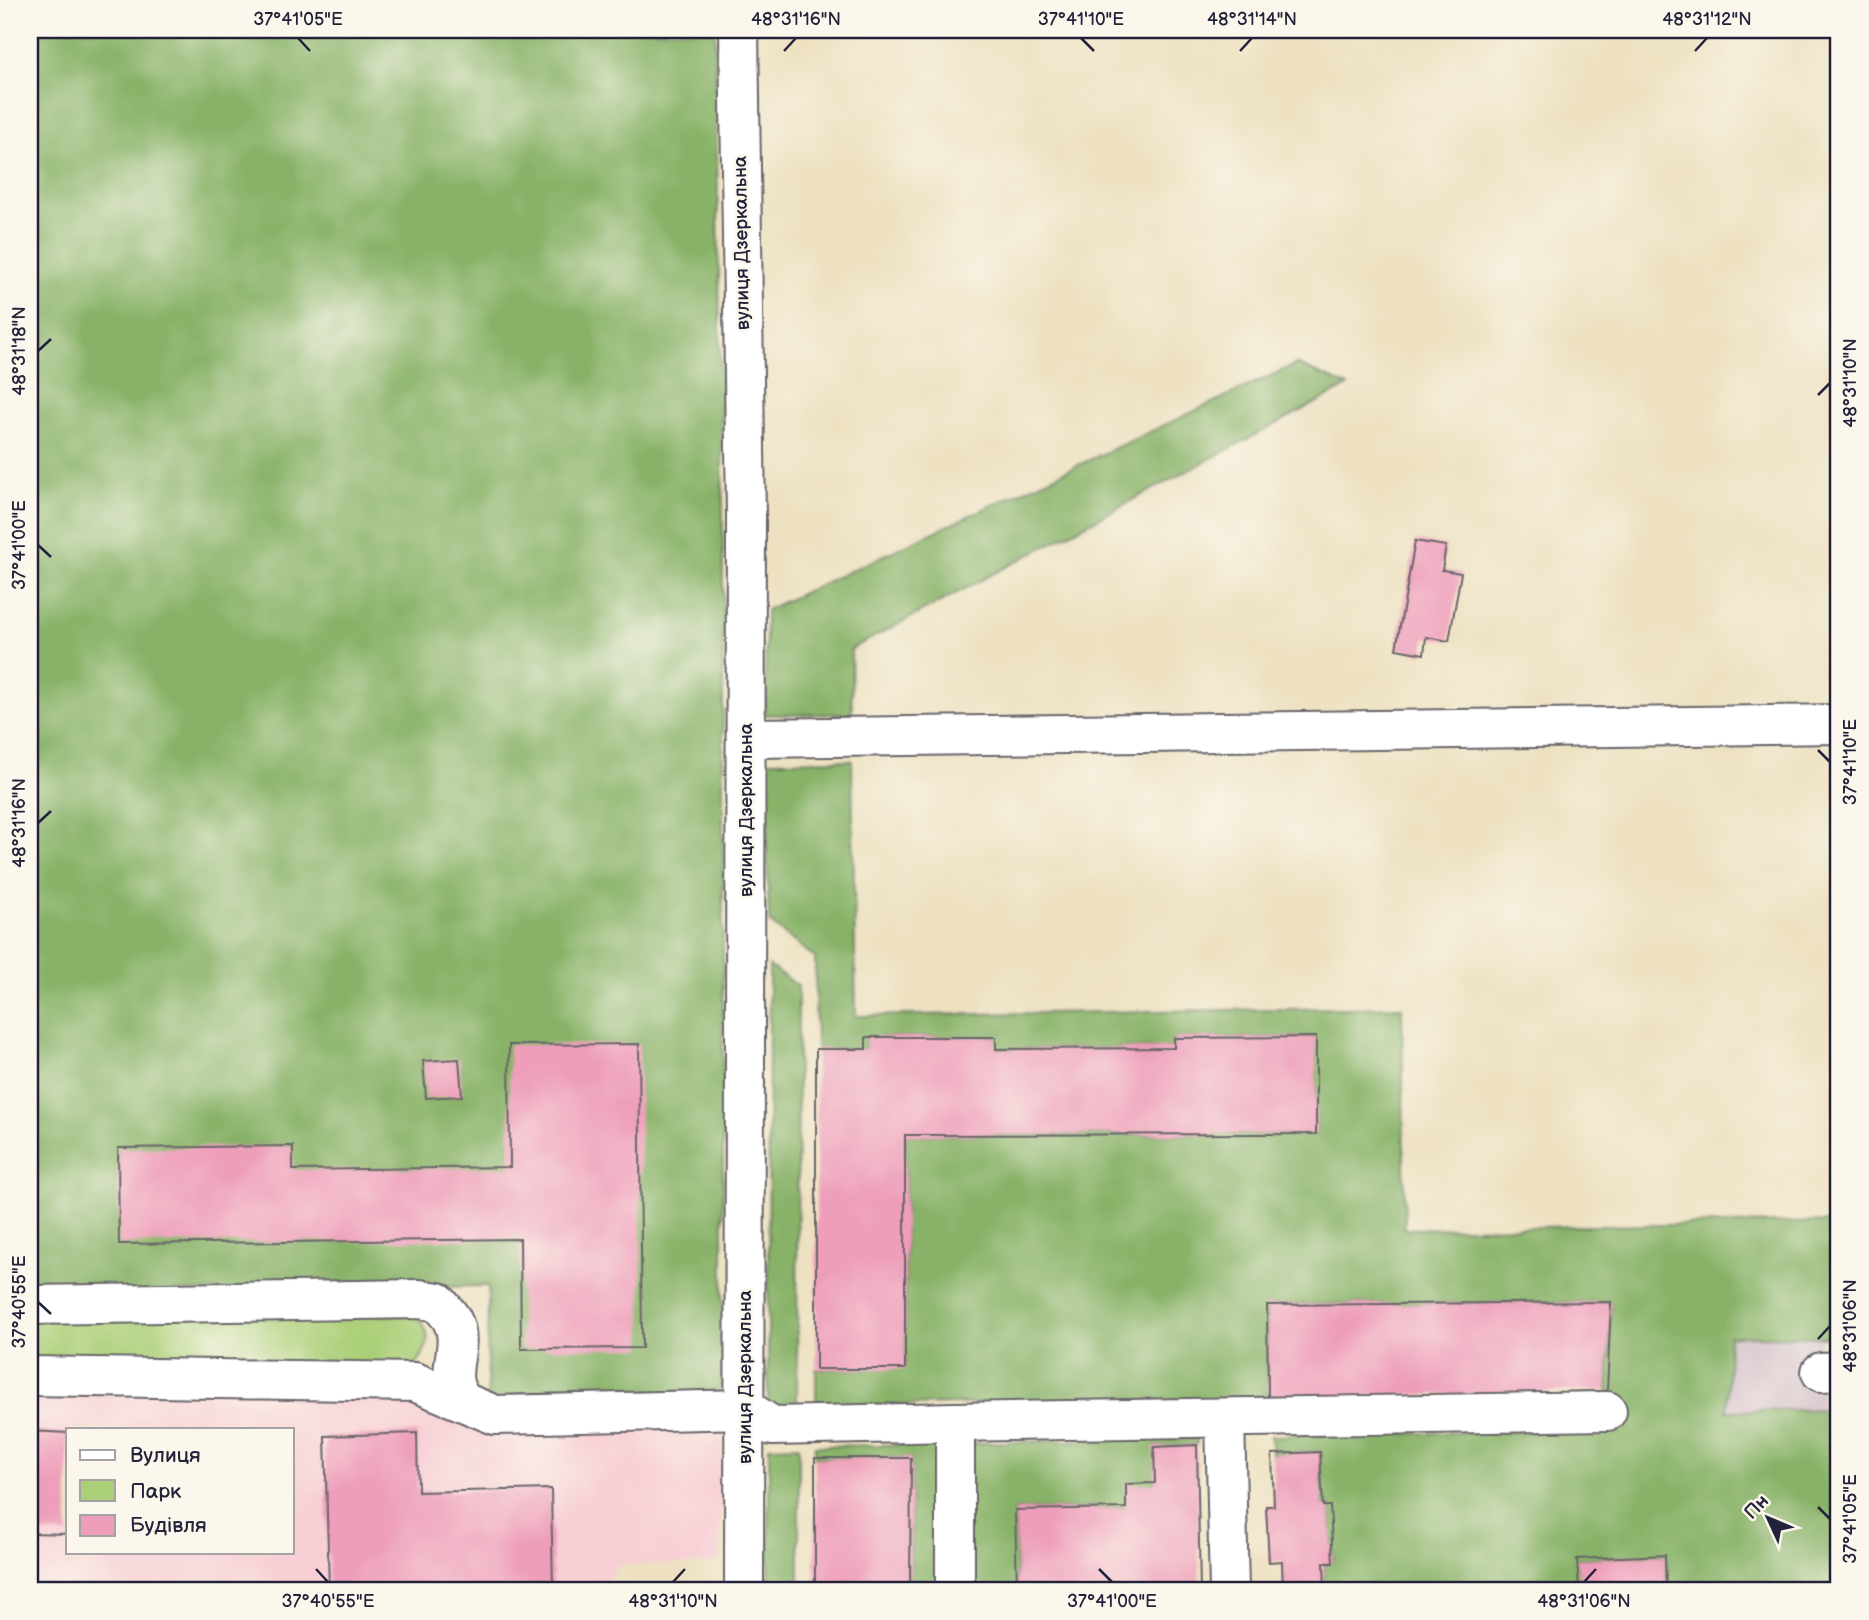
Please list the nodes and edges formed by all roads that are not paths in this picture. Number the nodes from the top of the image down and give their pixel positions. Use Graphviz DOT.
graph roads {
  1 [pos="738,30"];
  2 [pos="1839,724"];
  3 [pos="746,738"];
  4 [pos="30,1305"];
  5 [pos="30,1376"];
  6 [pos="464,1402"];
  7 [pos="746,1409"];
  8 [pos="1607,1411"];
  9 [pos="1225,1418"];
  10 [pos="955,1422"];
  11 [pos="744,1590"];
  12 [pos="955,1590"];
  13 [pos="1230,1590"];
  1 -- 3 [label="street, вулиця Дзеркальна"];
  2 -- 3 [label="street"];
  3 -- 7 [label="street, вулиця Дзеркальна"];
  4 -- 6 [label="street"];
  5 -- 6 [label="street"];
  6 -- 7 [label="street"];
  7 -- 10 [label="street"];
  7 -- 11 [label="street, вулиця Дзеркальна"];
  8 -- 9 [label="street"];
  9 -- 10 [label="street"];
  9 -- 13 [label="street"];
  10 -- 12 [label="street"];
}
